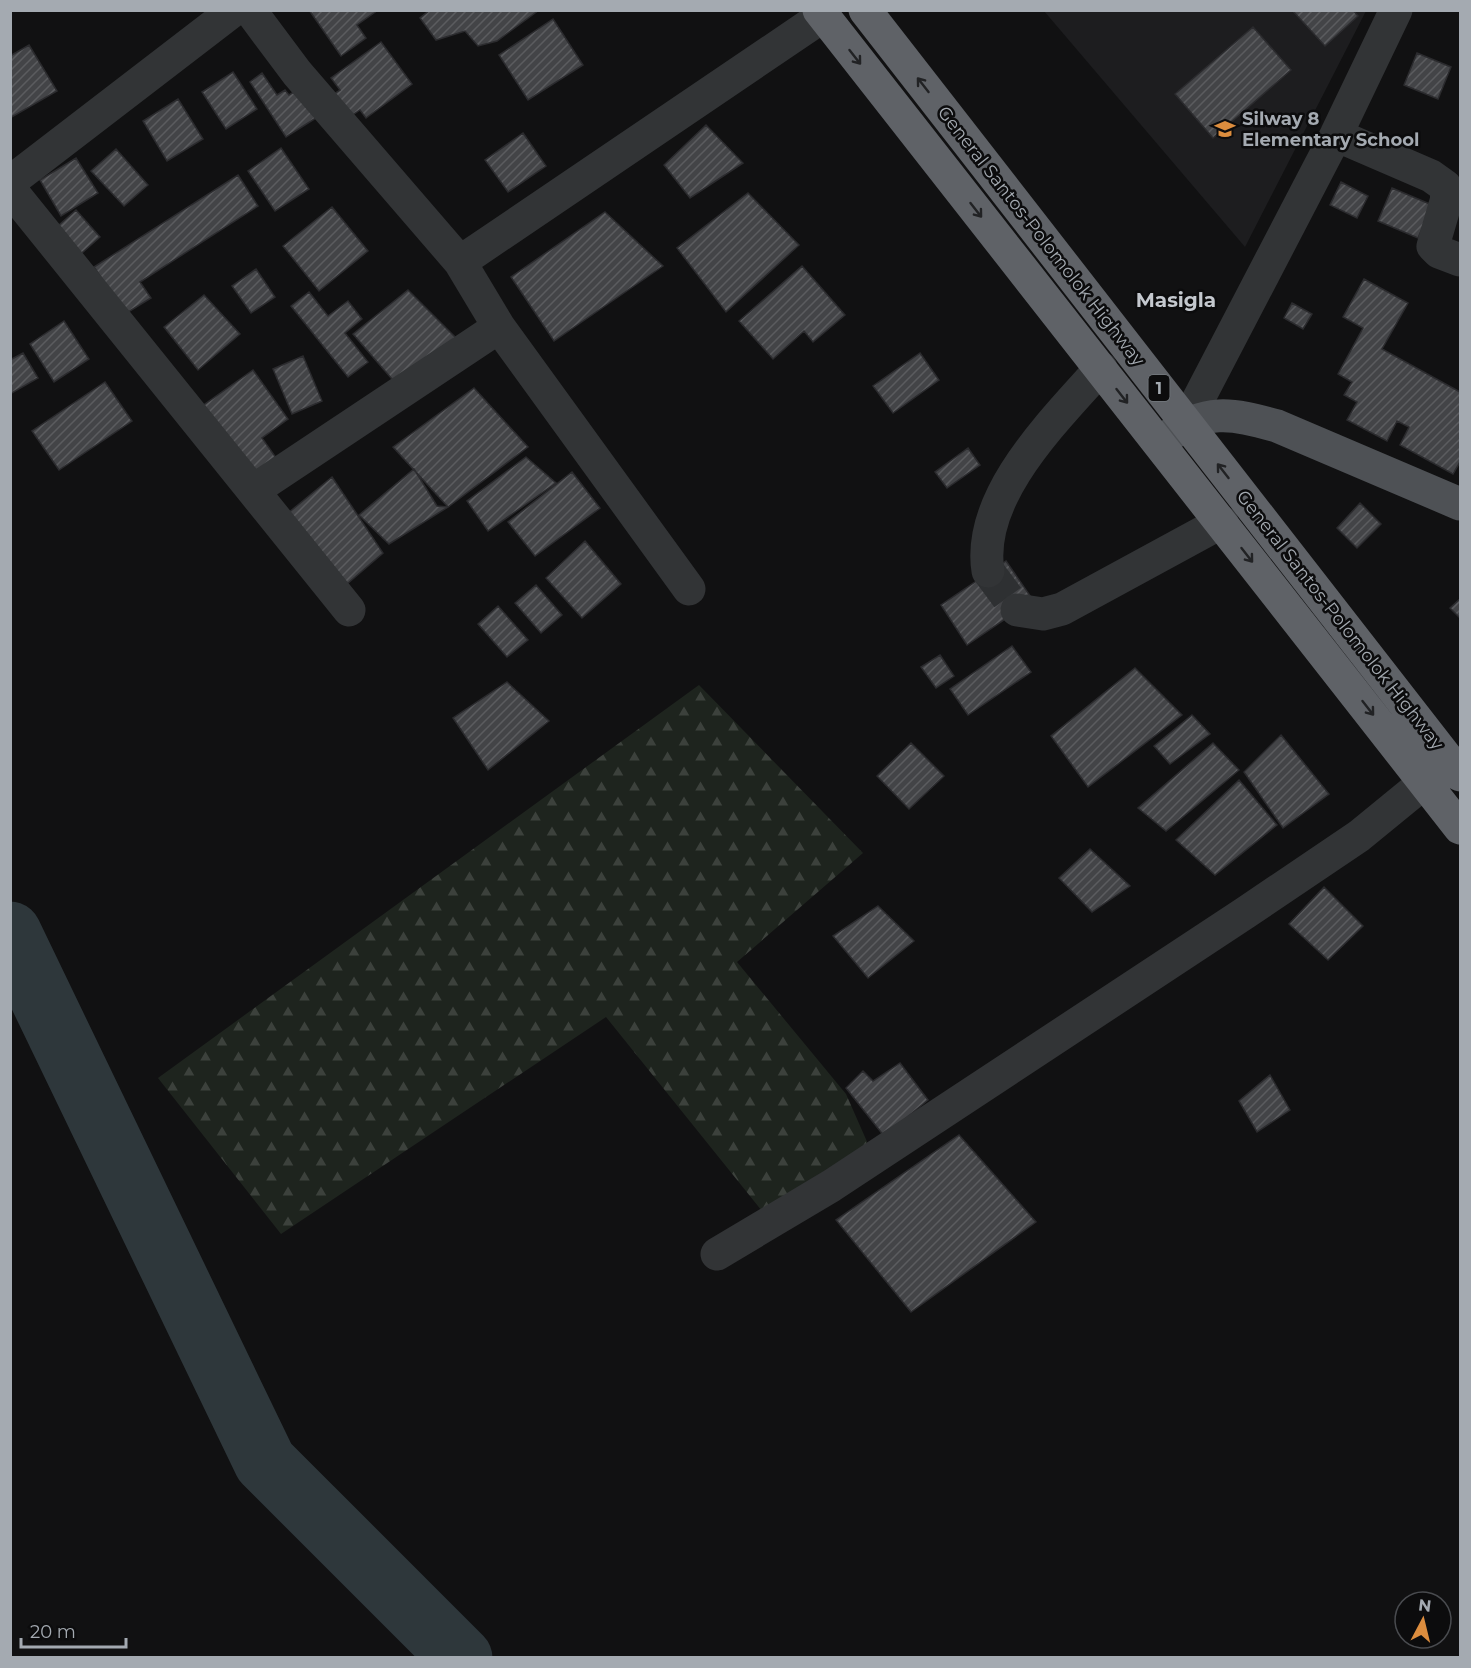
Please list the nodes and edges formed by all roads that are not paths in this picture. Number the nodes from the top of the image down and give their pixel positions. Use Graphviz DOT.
graph roads {
  1 [pos="234,10"];
  2 [pos="250,10"];
  3 [pos="865,10"];
  4 [pos="1396,10"];
  5 [pos="821,13"];
  6 [pos="1335,135"];
  7 [pos="10,182"];
  8 [pos="10,189"];
  9 [pos="1461,260"];
  10 [pos="460,262"];
  11 [pos="499,327"];
  12 [pos="1101,369"];
  13 [pos="1186,423"];
  14 [pos="1159,443"];
  15 [pos="255,490"];
  16 [pos="1461,504"];
  17 [pos="1222,522"];
  18 [pos="988,571"];
  19 [pos="689,589"];
  20 [pos="349,610"];
  21 [pos="1017,610"];
  22 [pos="1461,775"];
  23 [pos="1425,782"];
  24 [pos="1461,828"];
  25 [pos="717,1254"];
  1 -- 7 [label="street"];
  2 -- 10 [label="street"];
  13 -- 3 [label="highway, General Santos-Polomolok Highway / 1, one-way"];
  4 -- 6 [label="street"];
  5 -- 10 [label="street"];
  5 -- 12 [label="highway, 1, one-way"];
  6 -- 9 [label="street"];
  6 -- 13 [label="street"];
  8 -- 15 [label="street"];
  10 -- 11 [label="street"];
  11 -- 15 [label="street"];
  11 -- 19 [label="street"];
  12 -- 14 [label="highway, 1, one-way"];
  12 -- 18 [label="street"];
  13 -- 14 [label="main road"];
  13 -- 16 [label="main road"];
  22 -- 13 [label="highway, General Santos-Polomolok Highway / 1, one-way"];
  14 -- 17 [label="highway, 1"];
  15 -- 20 [label="street"];
  17 -- 21 [label="street"];
  17 -- 23 [label="highway, 1, one-way"];
  23 -- 24 [label="highway, 1"];
  23 -- 25 [label="street"];
}
